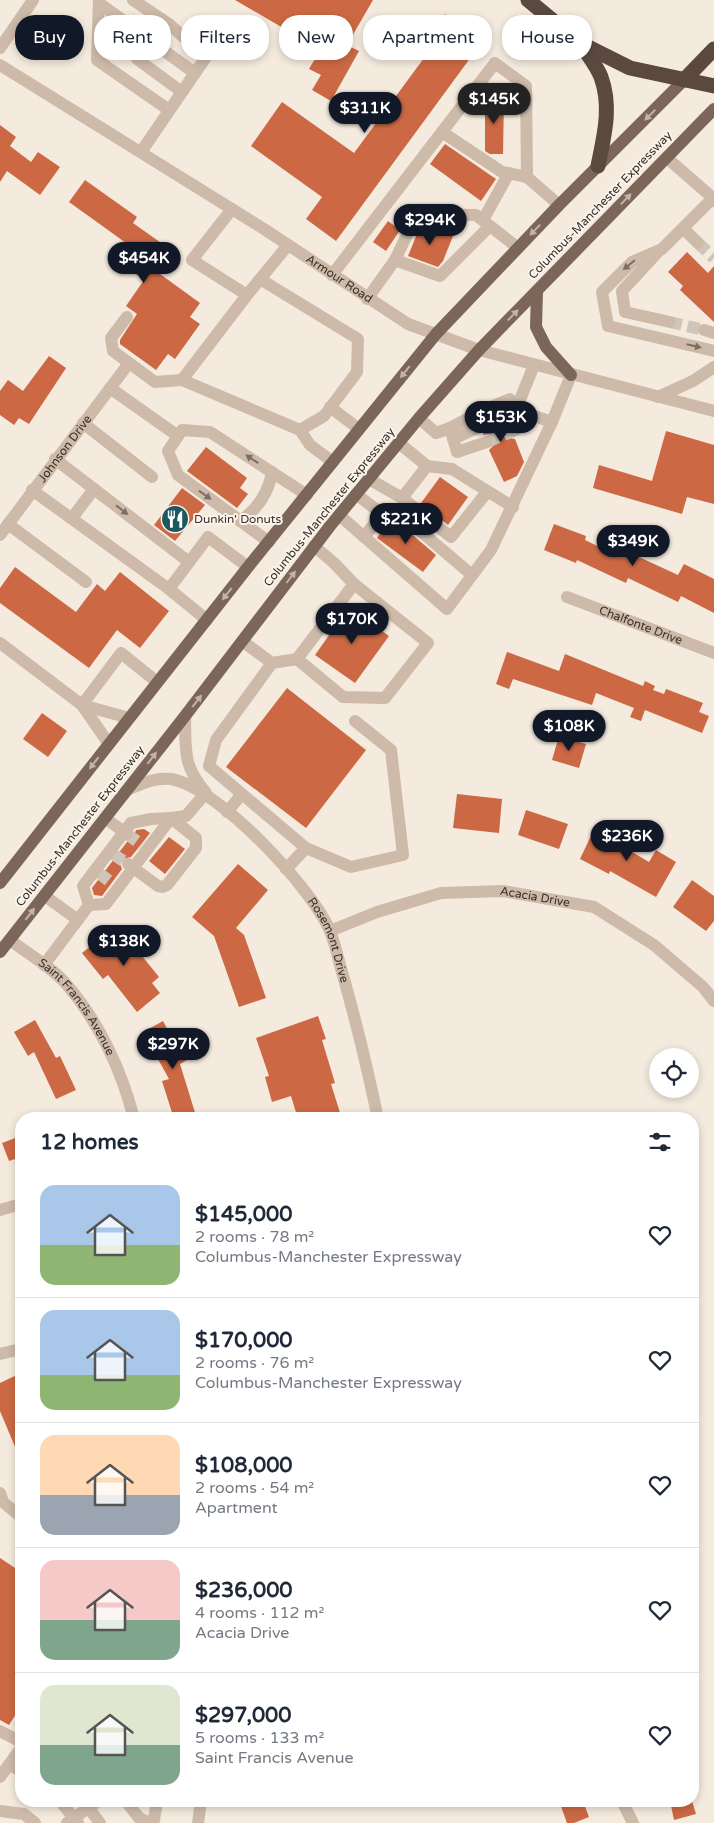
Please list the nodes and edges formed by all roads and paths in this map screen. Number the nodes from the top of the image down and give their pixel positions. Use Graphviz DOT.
graph roads {
  1 [pos="34,0"];
  2 [pos="133,0"];
  3 [pos="528,0"];
  4 [pos="99,2"];
  5 [pos="99,15"];
  6 [pos="116,15"];
  7 [pos="546,15"];
  8 [pos="0,48"];
  9 [pos="592,49"];
  10 [pos="714,49"];
  11 [pos="171,56"];
  12 [pos="97,60"];
  13 [pos="137,60"];
  14 [pos="591,60"];
  15 [pos="0,65"];
  16 [pos="195,73"];
  17 [pos="684,80"];
  18 [pos="714,86"];
  19 [pos="182,92"];
  20 [pos="714,109"];
  21 [pos="169,110"];
  22 [pos="442,132"];
  23 [pos="141,152"];
  24 [pos="667,158"];
  25 [pos="598,166"];
  26 [pos="509,173"];
  27 [pos="527,177"];
  28 [pos="713,200"];
  29 [pos="559,206"];
  30 [pos="232,209"];
  31 [pos="487,223"];
  32 [pos="683,228"];
  33 [pos="698,243"];
  34 [pos="288,245"];
  35 [pos="518,248"];
  36 [pos="662,249"];
  37 [pos="394,260"];
  38 [pos="332,275"];
  39 [pos="260,279"];
  40 [pos="537,291"];
  41 [pos="247,296"];
  42 [pos="366,299"];
  43 [pos="127,317"];
  44 [pos="670,322"];
  45 [pos="436,334"];
  46 [pos="479,350"];
  47 [pos="714,351"];
  48 [pos="129,363"];
  49 [pos="534,365"];
  50 [pos="714,367"];
  51 [pos="571,375"];
  52 [pos="182,380"];
  53 [pos="110,388"];
  54 [pos="658,397"];
  55 [pos="500,403"];
  56 [pos="330,407"];
  57 [pos="714,411"];
  58 [pos="510,413"];
  59 [pos="474,415"];
  60 [pos="419,418"];
  61 [pos="552,422"];
  62 [pos="82,423"];
  63 [pos="479,427"];
  64 [pos="359,429"];
  65 [pos="300,430"];
  66 [pos="513,431"];
  67 [pos="452,434"];
  68 [pos="178,436"];
  69 [pos="487,442"];
  70 [pos="399,443"];
  71 [pos="55,459"];
  72 [pos="333,462"];
  73 [pos="427,466"];
  74 [pos="272,472"];
  75 [pos="152,477"];
  76 [pos="369,479"];
  77 [pos="94,489"];
  78 [pos="32,490"];
  79 [pos="487,492"];
  80 [pos="356,494"];
  81 [pos="307,495"];
  82 [pos="402,498"];
  83 [pos="513,508"];
  84 [pos="382,514"];
  85 [pos="339,515"];
  86 [pos="72,518"];
  87 [pos="240,521"];
  88 [pos="8,524"];
  89 [pos="0,535"];
  90 [pos="364,537"];
  91 [pos="269,542"];
  92 [pos="314,546"];
  93 [pos="189,562"];
  94 [pos="248,567"];
  95 [pos="472,575"];
  96 [pos="86,582"];
  97 [pos="354,584"];
  98 [pos="169,589"];
  99 [pos="567,597"];
  100 [pos="207,620"];
  101 [pos="242,641"];
  102 [pos="0,643"];
  103 [pos="714,653"];
  104 [pos="297,659"];
  105 [pos="272,664"];
  106 [pos="157,682"];
  107 [pos="82,705"];
  108 [pos="185,716"];
  109 [pos="129,718"];
  110 [pos="355,722"];
  111 [pos="109,744"];
  112 [pos="127,790"];
  113 [pos="242,794"];
  114 [pos="207,797"];
  115 [pos="227,812"];
  116 [pos="105,818"];
  117 [pos="171,818"];
  118 [pos="126,833"];
  119 [pos="306,848"];
  120 [pos="130,866"];
  121 [pos="286,869"];
  122 [pos="0,883"];
  123 [pos="44,896"];
  124 [pos="89,905"];
  125 [pos="78,920"];
  126 [pos="330,931"];
  127 [pos="10,940"];
  128 [pos="0,952"];
  129 [pos="44,966"];
  130 [pos="714,1001"];
  131 [pos="132,1112"];
  132 [pos="377,1112"];
  133 [pos="15,1206"];
  134 [pos="0,1210"];
  135 [pos="15,1350"];
  136 [pos="0,1354"];
  137 [pos="1,1500"];
  138 [pos="15,1512"];
  139 [pos="0,1731"];
  140 [pos="15,1739"];
  141 [pos="15,1757"];
  142 [pos="10,1764"];
  143 [pos="15,1768"];
  144 [pos="0,1777"];
  145 [pos="64,1807"];
  146 [pos="87,1807"];
  147 [pos="92,1807"];
  148 [pos="131,1807"];
  149 [pos="155,1807"];
  150 [pos="200,1807"];
  151 [pos="625,1807"];
  152 [pos="0,1811"];
  153 [pos="73,1821"];
  154 [pos="33,1822"];
  155 [pos="100,1823"];
  156 [pos="198,1823"];
  157 [pos="633,1823"];
  1 -- 8 [label="street"];
  2 -- 16 [label="street"];
  3 -- 7 [label="highway"];
  4 -- 5 [label="street"];
  4 -- 6 [label="street"];
  9 -- 17 [label="highway"];
  10 -- 17 [label="highway, Columbus-Manchester Expressway"];
  11 -- 16 [label="street"];
  12 -- 21 [label="street"];
  13 -- 19 [label="street"];
  14 -- 25 [label="highway"];
  15 -- 23 [label="street, Armour Road"];
  16 -- 19 [label="street"];
  17 -- 18 [label="highway"];
  17 -- 25 [label="main road, Columbus-Manchester Expressway, one-way"];
  19 -- 21 [label="street"];
  20 -- 24 [label="main road, Columbus-Manchester Expressway"];
  21 -- 23 [label="street"];
  22 -- 26 [label="street"];
  22 -- 27 [label="street"];
  22 -- 38 [label="street"];
  23 -- 30 [label="street, Armour Road"];
  24 -- 28 [label="street"];
  40 -- 24 [label="main road, Columbus-Manchester Expressway, one-way"];
  25 -- 29 [label="main road, Columbus-Manchester Expressway"];
  26 -- 27 [label="street"];
  26 -- 31 [label="street"];
  27 -- 29 [label="street"];
  28 -- 32 [label="street"];
  29 -- 35 [label="main road, Columbus-Manchester Expressway, one-way"];
  30 -- 34 [label="street, Armour Road"];
  30 -- 41 [label="street"];
  31 -- 35 [label="street"];
  31 -- 37 [label="street"];
  31 -- 37 [label="street"];
  32 -- 33 [label="street"];
  32 -- 36 [label="street"];
  34 -- 38 [label="street, Armour Road"];
  34 -- 39 [label="street"];
  35 -- 45 [label="main road, Columbus-Manchester Expressway"];
  36 -- 44 [label="street"];
  36 -- 47 [label="street, one-way"];
  37 -- 42 [label="street"];
  38 -- 42 [label="street, Armour Road"];
  39 -- 41 [label="street"];
  39 -- 56 [label="street"];
  46 -- 40 [label="main road, Columbus-Manchester Expressway, one-way"];
  40 -- 51 [label="main road"];
  41 -- 52 [label="street"];
  42 -- 45 [label="street, Armour Road"];
  43 -- 48 [label="street"];
  45 -- 46 [label="street, Armour Road"];
  45 -- 64 [label="main road, Columbus-Manchester Expressway, one-way"];
  46 -- 49 [label="street, Armour Road"];
  46 -- 60 [label="main road, Columbus-Manchester Expressway"];
  48 -- 52 [label="street"];
  48 -- 53 [label="street, Johnson Drive"];
  49 -- 51 [label="street, Armour Road"];
  49 -- 58 [label="street"];
  50 -- 54 [label="street"];
  51 -- 54 [label="street, Armour Road"];
  51 -- 61 [label="street"];
  52 -- 65 [label="street"];
  53 -- 62 [label="street, Johnson Drive"];
  53 -- 68 [label="street"];
  54 -- 57 [label="street, Armour Road"];
  55 -- 58 [label="street"];
  56 -- 64 [label="street"];
  56 -- 65 [label="street"];
  58 -- 61 [label="street"];
  58 -- 66 [label="street"];
  59 -- 67 [label="street"];
  60 -- 67 [label="street"];
  60 -- 70 [label="main road, Columbus-Manchester Expressway"];
  61 -- 83 [label="street"];
  62 -- 71 [label="street, Johnson Drive"];
  62 -- 75 [label="street"];
  63 -- 67 [label="street"];
  64 -- 72 [label="main road, Columbus-Manchester Expressway"];
  65 -- 72 [label="street"];
  67 -- 69 [label="street"];
  74 -- 68 [label="street, one-way"];
  68 -- 87 [label="street, one-way"];
  70 -- 73 [label="street"];
  70 -- 76 [label="main road, Columbus-Manchester Expressway"];
  71 -- 77 [label="street"];
  71 -- 78 [label="street, Johnson Drive"];
  72 -- 81 [label="main road, Columbus-Manchester Expressway"];
  73 -- 79 [label="street"];
  73 -- 82 [label="street"];
  74 -- 81 [label="street"];
  74 -- 87 [label="street"];
  76 -- 80 [label="main road, Columbus-Manchester Expressway"];
  76 -- 82 [label="street"];
  77 -- 86 [label="street"];
  77 -- 93 [label="street, one-way"];
  78 -- 86 [label="street"];
  78 -- 88 [label="street, Johnson Drive"];
  79 -- 82 [label="street"];
  79 -- 83 [label="street"];
  80 -- 84 [label="street"];
  80 -- 85 [label="main road, Columbus-Manchester Expressway"];
  81 -- 91 [label="main road, Columbus-Manchester Expressway"];
  83 -- 95 [label="street"];
  84 -- 90 [label="street"];
  84 -- 95 [label="street"];
  85 -- 90 [label="street"];
  85 -- 92 [label="main road, Columbus-Manchester Expressway"];
  86 -- 98 [label="street"];
  87 -- 91 [label="street"];
  88 -- 89 [label="street, Johnson Drive"];
  88 -- 96 [label="street"];
  90 -- 95 [label="street"];
  91 -- 94 [label="main road, Columbus-Manchester Expressway"];
  92 -- 97 [label="street"];
  101 -- 92 [label="main road, Columbus-Manchester Expressway, one-way"];
  93 -- 94 [label="street"];
  93 -- 98 [label="street"];
  94 -- 100 [label="main road, Columbus-Manchester Expressway, one-way"];
  97 -- 104 [label="street"];
  97 -- 104 [label="street"];
  98 -- 100 [label="street"];
  99 -- 103 [label="street, Chalfonte Drive"];
  100 -- 106 [label="main road, Columbus-Manchester Expressway"];
  101 -- 105 [label="street"];
  108 -- 101 [label="main road, Columbus-Manchester Expressway, one-way"];
  102 -- 107 [label="street"];
  104 -- 105 [label="street"];
  105 -- 113 [label="street"];
  106 -- 107 [label="street"];
  106 -- 109 [label="main road, Columbus-Manchester Expressway"];
  107 -- 109 [label="street"];
  107 -- 111 [label="street"];
  112 -- 108 [label="main road, Columbus-Manchester Expressway, one-way"];
  108 -- 114 [label="street, Rosemont Drive"];
  109 -- 111 [label="main road, Columbus-Manchester Expressway"];
  110 -- 119 [label="street"];
  111 -- 122 [label="main road, Columbus-Manchester Expressway, one-way"];
  112 -- 114 [label="street, Rosemont Drive"];
  112 -- 116 [label="main road, Columbus-Manchester Expressway"];
  113 -- 115 [label="street"];
  113 -- 119 [label="street"];
  114 -- 115 [label="street, Rosemont Drive"];
  114 -- 117 [label="street"];
  115 -- 121 [label="street, Rosemont Drive"];
  116 -- 118 [label="street"];
  116 -- 123 [label="main road, Columbus-Manchester Expressway"];
  117 -- 118 [label="street"];
  117 -- 120 [label="street"];
  117 -- 120 [label="street"];
  118 -- 124 [label="street"];
  119 -- 121 [label="street"];
  120 -- 124 [label="street"];
  121 -- 126 [label="street, Rosemont Drive"];
  123 -- 125 [label="street"];
  127 -- 123 [label="main road, Columbus-Manchester Expressway, one-way"];
  124 -- 125 [label="street"];
  125 -- 129 [label="street"];
  126 -- 130 [label="street, Acacia Drive"];
  126 -- 132 [label="street, Rosemont Drive"];
  127 -- 128 [label="main road, Columbus-Manchester Expressway"];
  127 -- 129 [label="street, Saint Francis Avenue"];
  129 -- 131 [label="street, Saint Francis Avenue"];
  133 -- 134 [label="street"];
  135 -- 136 [label="street"];
  137 -- 138 [label="street"];
  139 -- 140 [label="street"];
  141 -- 142 [label="street"];
  142 -- 143 [label="street"];
  142 -- 144 [label="street"];
  145 -- 153 [label="street"];
  146 -- 153 [label="street"];
  147 -- 155 [label="street"];
  148 -- 149 [label="street"];
  150 -- 156 [label="street"];
  151 -- 157 [label="street"];
  152 -- 154 [label="street"];
}
